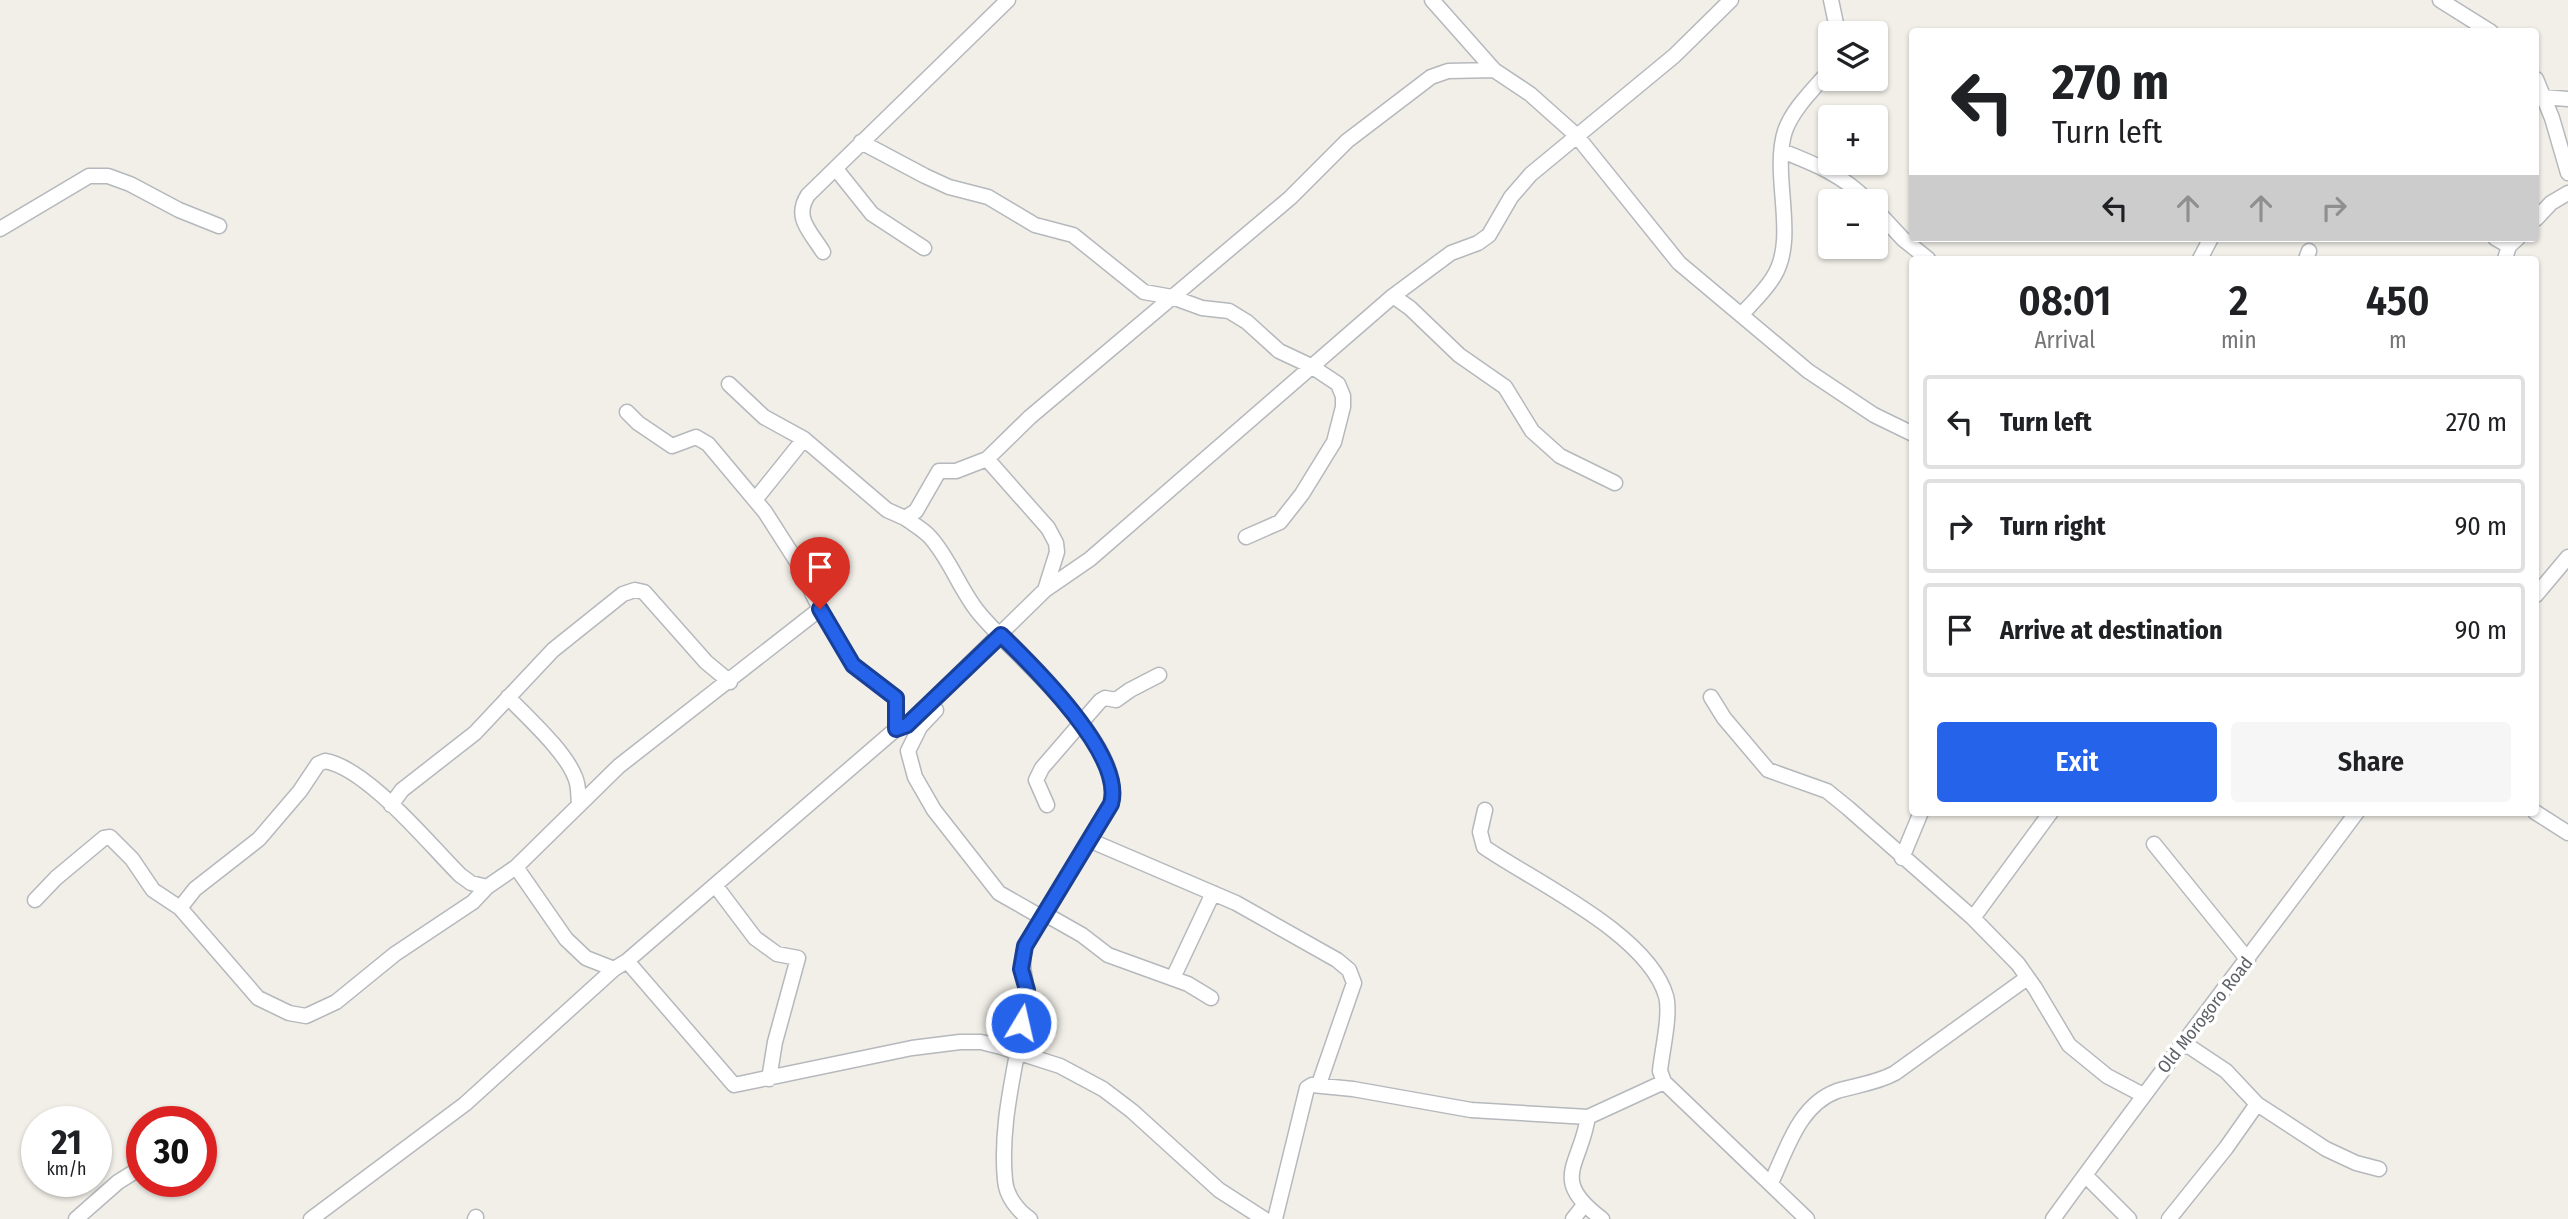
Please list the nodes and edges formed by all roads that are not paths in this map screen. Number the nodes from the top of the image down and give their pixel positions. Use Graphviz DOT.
graph roads {
  1 [pos="1008,0"];
  2 [pos="1432,0"];
  3 [pos="1731,0"];
  4 [pos="1831,0"];
  5 [pos="2440,0"];
  6 [pos="1835,21"];
  7 [pos="2485,28"];
  8 [pos="1494,70"];
  9 [pos="1818,85"];
  10 [pos="2539,88"];
  11 [pos="2542,97"];
  12 [pos="2568,99"];
  13 [pos="1576,135"];
  14 [pos="861,142"];
  15 [pos="1782,151"];
  16 [pos="836,169"];
  17 [pos="2568,173"];
  18 [pos="1857,189"];
  19 [pos="2568,192"];
  20 [pos="2539,216"];
  21 [pos="1888,223"];
  22 [pos="219,226"];
  23 [pos="0,229"];
  24 [pos="923,248"];
  25 [pos="823,253"];
  26 [pos="1924,256"];
  27 [pos="1394,296"];
  28 [pos="1172,297"];
  29 [pos="1742,314"];
  30 [pos="1311,366"];
  31 [pos="729,384"];
  32 [pos="627,412"];
  33 [pos="1909,432"];
  34 [pos="804,439"];
  35 [pos="987,459"];
  36 [pos="1615,483"];
  37 [pos="755,500"];
  38 [pos="905,518"];
  39 [pos="1246,537"];
  40 [pos="2568,557"];
  41 [pos="1045,590"];
  42 [pos="2539,591"];
  43 [pos="820,609"];
  44 [pos="1003,636"];
  45 [pos="1159,675"];
  46 [pos="730,682"];
  47 [pos="508,697"];
  48 [pos="1711,697"];
  49 [pos="1081,724"];
  50 [pos="896,729"];
  51 [pos="579,804"];
  52 [pos="391,805"];
  53 [pos="1047,805"];
  54 [pos="1485,810"];
  55 [pos="2539,815"];
  56 [pos="1919,816"];
  57 [pos="2048,816"];
  58 [pos="2353,816"];
  59 [pos="2568,833"];
  60 [pos="1089,840"];
  61 [pos="2154,845"];
  62 [pos="1902,858"];
  63 [pos="516,867"];
  64 [pos="715,885"];
  65 [pos="487,887"];
  66 [pos="1213,892"];
  67 [pos="35,900"];
  68 [pos="180,908"];
  69 [pos="1044,916"];
  70 [pos="1973,918"];
  71 [pos="2248,960"];
  72 [pos="627,961"];
  73 [pos="614,969"];
  74 [pos="1172,978"];
  75 [pos="2027,978"];
  76 [pos="1211,999"];
  77 [pos="2184,1043"];
  78 [pos="1017,1052"];
  79 [pos="769,1079"];
  80 [pos="1664,1082"];
  81 [pos="1319,1084"];
  82 [pos="2143,1095"];
  83 [pos="2257,1104"];
  84 [pos="1588,1117"];
  85 [pos="2378,1169"];
  86 [pos="2085,1175"];
  87 [pos="126,1177"];
  88 [pos="1771,1183"];
  89 [pos="1584,1205"];
  90 [pos="76,1219"];
  91 [pos="310,1219"];
  92 [pos="1030,1219"];
  93 [pos="1264,1219"];
  94 [pos="1275,1219"];
  95 [pos="1573,1219"];
  96 [pos="1602,1219"];
  97 [pos="1807,1219"];
  98 [pos="2053,1219"];
  99 [pos="2129,1219"];
  100 [pos="2169,1219"];
  1 -- 14 [label="street"];
  2 -- 8 [label="street"];
  3 -- 13 [label="street"];
  4 -- 6 [label="street"];
  5 -- 7 [label="street"];
  8 -- 13 [label="street"];
  8 -- 28 [label="street"];
  9 -- 15 [label="street"];
  10 -- 11 [label="street"];
  11 -- 12 [label="street"];
  11 -- 17 [label="street"];
  13 -- 27 [label="street"];
  13 -- 29 [label="street"];
  14 -- 16 [label="street"];
  14 -- 28 [label="street"];
  15 -- 18 [label="street"];
  15 -- 29 [label="street"];
  16 -- 24 [label="street"];
  16 -- 25 [label="street"];
  19 -- 20 [label="street"];
  21 -- 26 [label="street"];
  22 -- 23 [label="street"];
  27 -- 30 [label="street"];
  27 -- 36 [label="street"];
  28 -- 30 [label="street"];
  28 -- 35 [label="street"];
  29 -- 33 [label="street"];
  30 -- 39 [label="street"];
  30 -- 41 [label="street"];
  31 -- 34 [label="street"];
  32 -- 37 [label="street"];
  34 -- 37 [label="street"];
  34 -- 38 [label="street"];
  35 -- 38 [label="street"];
  35 -- 41 [label="street"];
  37 -- 43 [label="street"];
  38 -- 44 [label="street"];
  40 -- 42 [label="street"];
  41 -- 44 [label="street"];
  43 -- 46 [label="street"];
  43 -- 50 [label="street"];
  44 -- 49 [label="street"];
  44 -- 50 [label="street"];
  44 -- 69 [label="street"];
  45 -- 49 [label="street"];
  46 -- 47 [label="street"];
  46 -- 51 [label="street"];
  47 -- 51 [label="street"];
  47 -- 52 [label="street"];
  48 -- 62 [label="street"];
  49 -- 53 [label="street"];
  49 -- 60 [label="street"];
  50 -- 64 [label="street"];
  51 -- 63 [label="street"];
  52 -- 65 [label="street"];
  52 -- 68 [label="street"];
  54 -- 80 [label="street"];
  55 -- 59 [label="street"];
  56 -- 62 [label="street"];
  57 -- 70 [label="street"];
  58 -- 71 [label="street, Old Morogoro Road"];
  60 -- 66 [label="street"];
  60 -- 69 [label="street"];
  61 -- 71 [label="street"];
  62 -- 70 [label="street"];
  63 -- 65 [label="street"];
  63 -- 73 [label="street"];
  64 -- 72 [label="street"];
  64 -- 79 [label="street"];
  65 -- 68 [label="street"];
  66 -- 74 [label="street"];
  66 -- 81 [label="street"];
  67 -- 68 [label="street"];
  69 -- 74 [label="street"];
  69 -- 78 [label="street"];
  70 -- 75 [label="street"];
  71 -- 77 [label="street, Old Morogoro Road"];
  72 -- 73 [label="street"];
  72 -- 79 [label="street"];
  73 -- 91 [label="street"];
  74 -- 76 [label="street"];
  75 -- 82 [label="street"];
  75 -- 88 [label="street"];
  77 -- 82 [label="street, Old Morogoro Road"];
  77 -- 83 [label="street"];
  78 -- 79 [label="street"];
  78 -- 92 [label="street"];
  78 -- 93 [label="street"];
  80 -- 84 [label="street"];
  80 -- 88 [label="street"];
  81 -- 84 [label="street"];
  81 -- 94 [label="street"];
  82 -- 86 [label="street, Old Morogoro Road"];
  83 -- 85 [label="street"];
  83 -- 100 [label="street"];
  84 -- 89 [label="street"];
  86 -- 98 [label="street, Old Morogoro Road"];
  86 -- 99 [label="street"];
  87 -- 90 [label="street"];
  88 -- 97 [label="street"];
  89 -- 95 [label="street"];
  89 -- 96 [label="street"];
}
